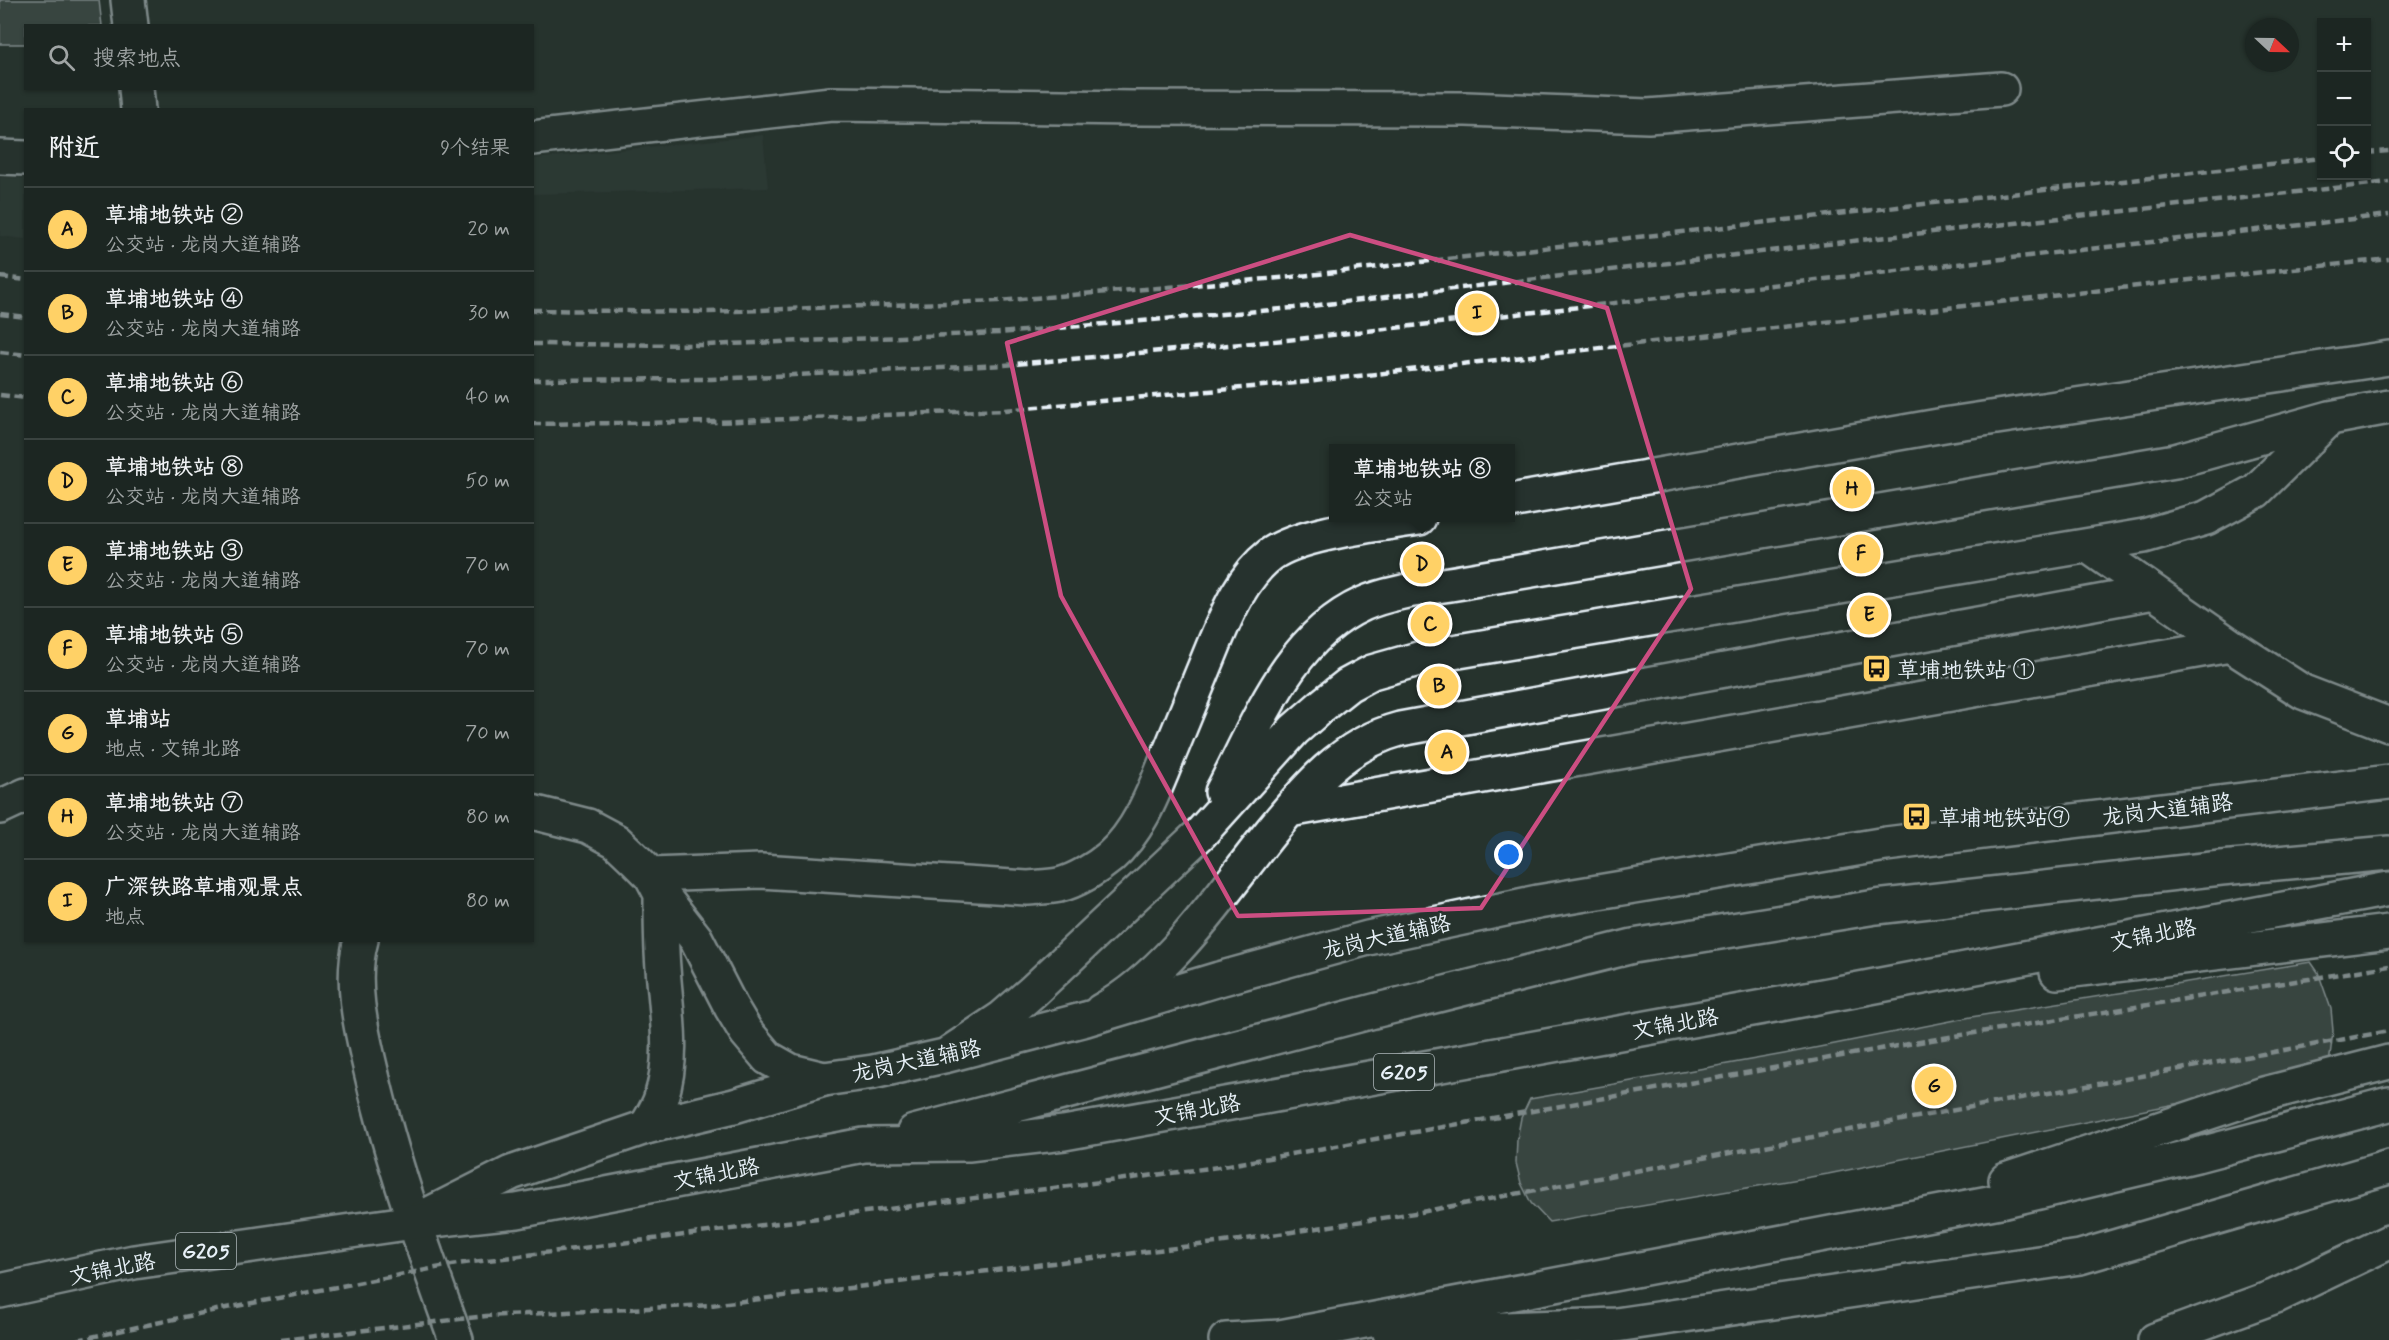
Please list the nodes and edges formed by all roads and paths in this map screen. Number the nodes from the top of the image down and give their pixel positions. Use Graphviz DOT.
graph roads {
  1 [pos="129,0"];
  2 [pos="131,24"];
  3 [pos="2001,89"];
  4 [pos="136,90"];
  5 [pos="138,108"];
  6 [pos="534,138"];
  7 [pos="0,157"];
  8 [pos="24,158"];
  9 [pos="2389,358"];
  10 [pos="2389,407"];
  11 [pos="2330,418"];
  12 [pos="1515,500"];
  13 [pos="1397,522"];
  14 [pos="2088,546"];
  15 [pos="2154,592"];
  16 [pos="2230,645"];
  17 [pos="2389,725"];
  18 [pos="2389,782"];
  19 [pos="24,796"];
  20 [pos="0,807"];
  21 [pos="1289,810"];
  22 [pos="534,812"];
  23 [pos="1201,833"];
  24 [pos="2389,854"];
  25 [pos="656,884"];
  26 [pos="2389,889"];
  27 [pos="2389,932"];
  28 [pos="357,945"];
  29 [pos="1780,1004"];
  30 [pos="1086,1019"];
  31 [pos="944,1056"];
  32 [pos="2389,1062"];
  33 [pos="825,1079"];
  34 [pos="2389,1104"];
  35 [pos="646,1127"];
  36 [pos="864,1145"];
  37 [pos="2389,1167"];
  38 [pos="414,1222"];
  39 [pos="1865,1227"];
  40 [pos="2389,1242"];
  41 [pos="0,1291"];
  42 [pos="1280,1337"];
  43 [pos="456,1340"];
  44 [pos="1226,1340"];
  45 [pos="2155,1340"];
  1 -- 2 [label="main road"];
  3 -- 6 [label="main road"];
  4 -- 5 [label="main road"];
  7 -- 8 [label="main road"];
  9 -- 12 [label="main road"];
  10 -- 11 [label="main road"];
  11 -- 14 [label="main road"];
  11 -- 23 [label="main road"];
  13 -- 25 [label="main road"];
  14 -- 15 [label="main road"];
  14 -- 23 [label="main road"];
  15 -- 16 [label="main road"];
  15 -- 21 [label="main road"];
  16 -- 17 [label="main road"];
  16 -- 21 [label="main road"];
  18 -- 30 [label="main road, 龙岗大道辅路"];
  19 -- 20 [label="main road"];
  21 -- 30 [label="main road"];
  22 -- 25 [label="main road"];
  23 -- 31 [label="main road"];
  24 -- 36 [label="main road"];
  25 -- 33 [label="main road"];
  25 -- 35 [label="main road"];
  26 -- 29 [label="main road, 文锦北路 / G205"];
  27 -- 29 [label="main road"];
  28 -- 38 [label="main road"];
  29 -- 36 [label="main road, 文锦北路 / G205"];
  30 -- 31 [label="main road, 龙岗大道辅路"];
  31 -- 33 [label="main road, 龙岗大道辅路"];
  32 -- 39 [label="main road"];
  33 -- 35 [label="main road, 龙岗大道辅路"];
  34 -- 39 [label="main road"];
  35 -- 38 [label="main road, 龙岗大道辅路"];
  36 -- 38 [label="main road, 文锦北路 / G205"];
  37 -- 42 [label="main road"];
  38 -- 41 [label="main road, 文锦北路 / G205"];
  38 -- 43 [label="main road"];
  39 -- 42 [label="main road"];
  40 -- 45 [label="main road"];
  42 -- 44 [label="main road"];
}
